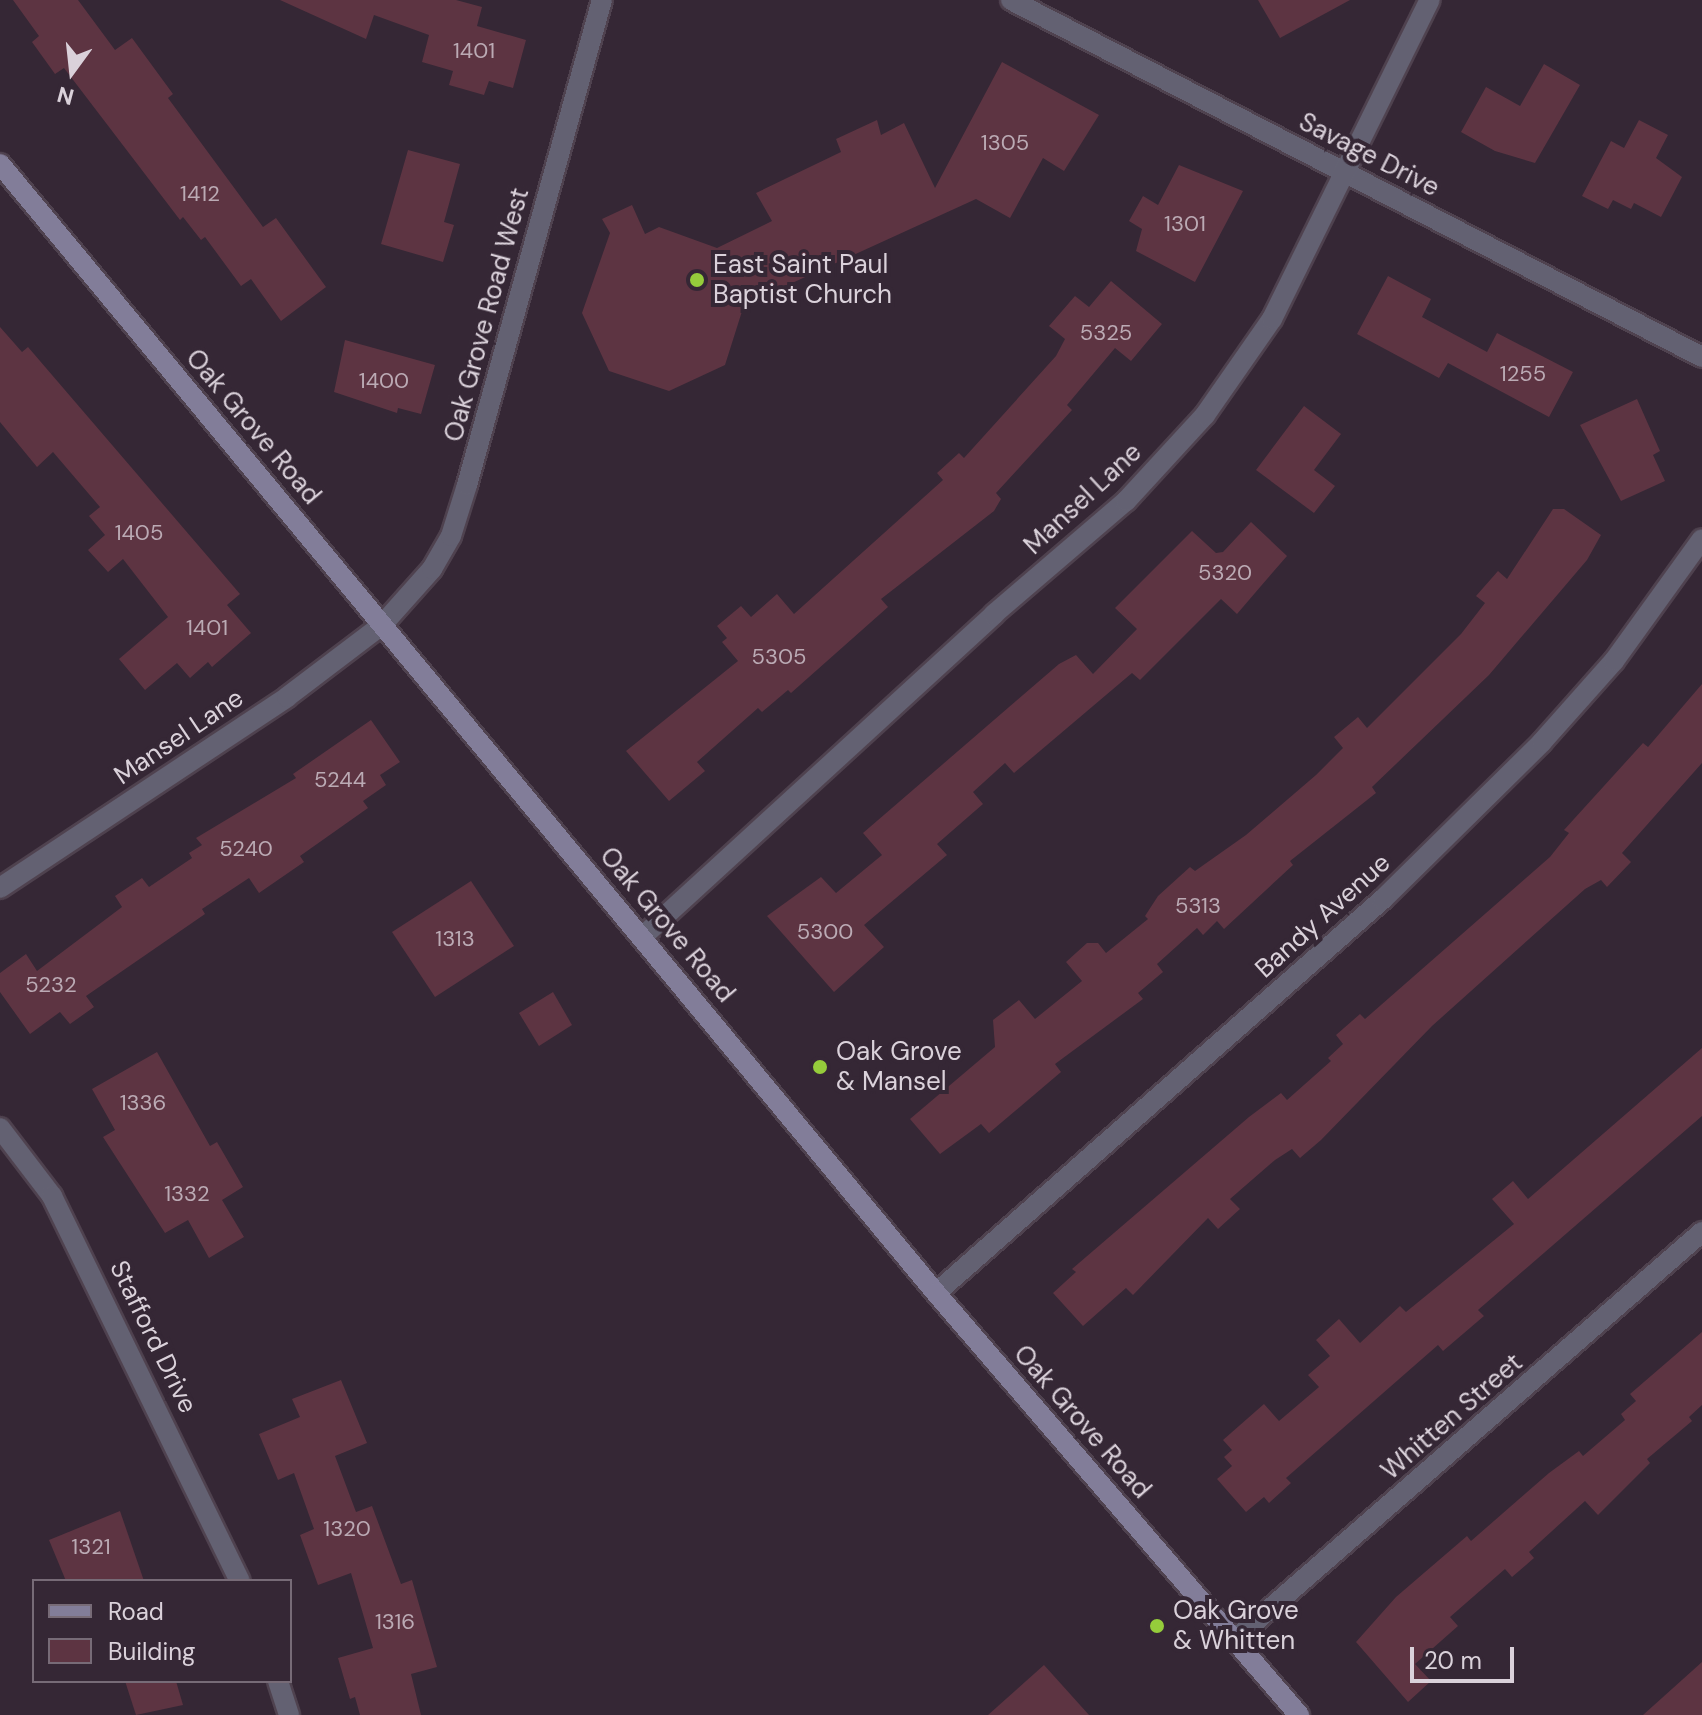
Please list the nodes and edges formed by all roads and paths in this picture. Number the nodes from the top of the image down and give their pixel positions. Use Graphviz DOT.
graph roads {
  1 [pos="602,0"];
  2 [pos="1011,0"];
  3 [pos="1430,0"];
  4 [pos="0,164"];
  5 [pos="1349,173"];
  6 [pos="1702,357"];
  7 [pos="1702,539"];
  8 [pos="383,624"];
  9 [pos="0,888"];
  10 [pos="642,937"];
  11 [pos="0,1128"];
  12 [pos="1702,1232"];
  13 [pos="936,1293"];
  14 [pos="239,1579"];
  15 [pos="1234,1640"];
  16 [pos="279,1683"];
  17 [pos="289,1715"];
  18 [pos="1299,1715"];
  1 -- 8 [label="street, Oak Grove Road West"];
  2 -- 5 [label="street, Savage Drive"];
  3 -- 5 [label="street, Mansel Lane"];
  4 -- 8 [label="street, Oak Grove Road"];
  5 -- 6 [label="street, Savage Drive"];
  5 -- 10 [label="street, Mansel Lane"];
  7 -- 13 [label="street, Bandy Avenue"];
  8 -- 9 [label="street, Mansel Lane"];
  8 -- 10 [label="street, Oak Grove Road"];
  10 -- 13 [label="street, Oak Grove Road"];
  11 -- 14 [label="street, Stafford Drive"];
  12 -- 15 [label="street, Whitten Street"];
  13 -- 15 [label="street, Oak Grove Road"];
  15 -- 18 [label="street, Oak Grove Road"];
  16 -- 17 [label="street"];
}
